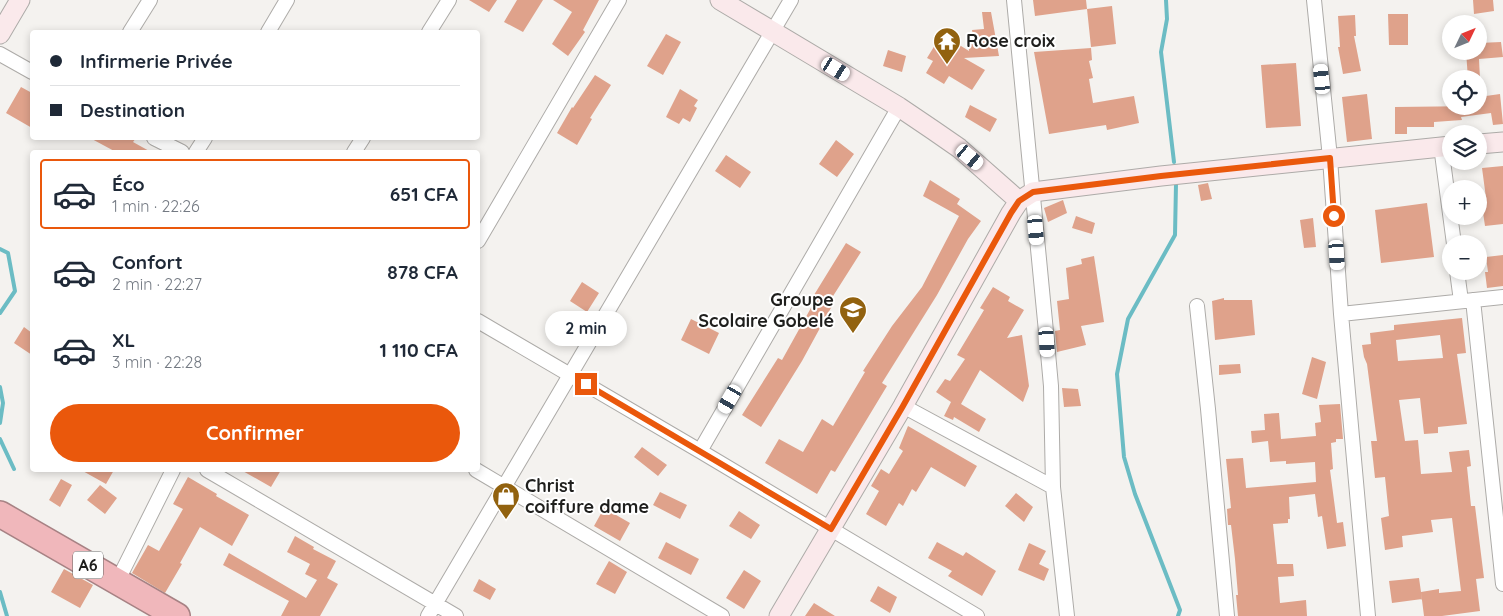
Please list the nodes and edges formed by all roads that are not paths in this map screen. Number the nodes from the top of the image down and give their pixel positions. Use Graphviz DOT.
graph roads {
  1 [pos="20,0"];
  2 [pos="150,0"];
  3 [pos="287,0"];
  4 [pos="449,0"];
  5 [pos="619,0"];
  6 [pos="720,0"];
  7 [pos="791,0"];
  8 [pos="1014,0"];
  9 [pos="1314,0"];
  10 [pos="131,30"];
  11 [pos="269,30"];
  12 [pos="430,30"];
  13 [pos="772,31"];
  14 [pos="0,34"];
  15 [pos="0,54"];
  16 [pos="30,71"];
  17 [pos="899,107"];
  18 [pos="158,140"];
  19 [pos="1503,142"];
  20 [pos="1487,143"];
  21 [pos="1442,146"];
  22 [pos="178,150"];
  23 [pos="1330,158"];
  24 [pos="1448,170"];
  25 [pos="1026,196"];
  26 [pos="1453,235"];
  27 [pos="480,238"];
  28 [pos="1461,280"];
  29 [pos="1503,297"];
  30 [pos="1467,301"];
  31 [pos="1197,306"];
  32 [pos="1341,314"];
  33 [pos="480,322"];
  34 [pos="570,375"];
  35 [pos="903,406"];
  36 [pos="700,451"];
  37 [pos="172,472"];
  38 [pos="210,472"];
  39 [pos="479,472"];
  40 [pos="1053,486"];
  41 [pos="504,487"];
  42 [pos="0,514"];
  43 [pos="831,529"];
  44 [pos="117,582"];
  45 [pos="1503,584"];
  46 [pos="432,610"];
  47 [pos="176,616"];
  48 [pos="456,616"];
  49 [pos="722,616"];
  50 [pos="779,616"];
  51 [pos="977,616"];
  52 [pos="1067,616"];
  53 [pos="1227,616"];
  54 [pos="1368,616"];
  1 -- 14 [label="street"];
  2 -- 10 [label="street"];
  3 -- 11 [label="street"];
  4 -- 12 [label="street"];
  5 -- 27 [label="street"];
  6 -- 13 [label="street"];
  7 -- 13 [label="street"];
  8 -- 25 [label="street"];
  9 -- 23 [label="street"];
  13 -- 17 [label="street"];
  13 -- 34 [label="street"];
  15 -- 16 [label="street"];
  17 -- 25 [label="street"];
  17 -- 36 [label="street"];
  18 -- 22 [label="street"];
  19 -- 20 [label="street"];
  21 -- 23 [label="street"];
  23 -- 25 [label="street"];
  23 -- 32 [label="street"];
  24 -- 26 [label="street"];
  25 -- 35 [label="street"];
  25 -- 40 [label="street"];
  28 -- 30 [label="street"];
  29 -- 30 [label="street"];
  30 -- 32 [label="street"];
  30 -- 45 [label="street"];
  31 -- 53 [label="street"];
  32 -- 54 [label="street"];
  33 -- 34 [label="street"];
  34 -- 36 [label="street"];
  34 -- 41 [label="street"];
  35 -- 40 [label="street"];
  35 -- 43 [label="street"];
  36 -- 43 [label="street"];
  37 -- 44 [label="street"];
  38 -- 46 [label="street"];
  39 -- 41 [label="street"];
  40 -- 52 [label="street"];
  41 -- 46 [label="street"];
  41 -- 49 [label="street"];
  42 -- 44 [label="highway, A6"];
  43 -- 50 [label="street"];
  43 -- 51 [label="street"];
  44 -- 47 [label="highway, A6"];
  46 -- 48 [label="street"];
}
